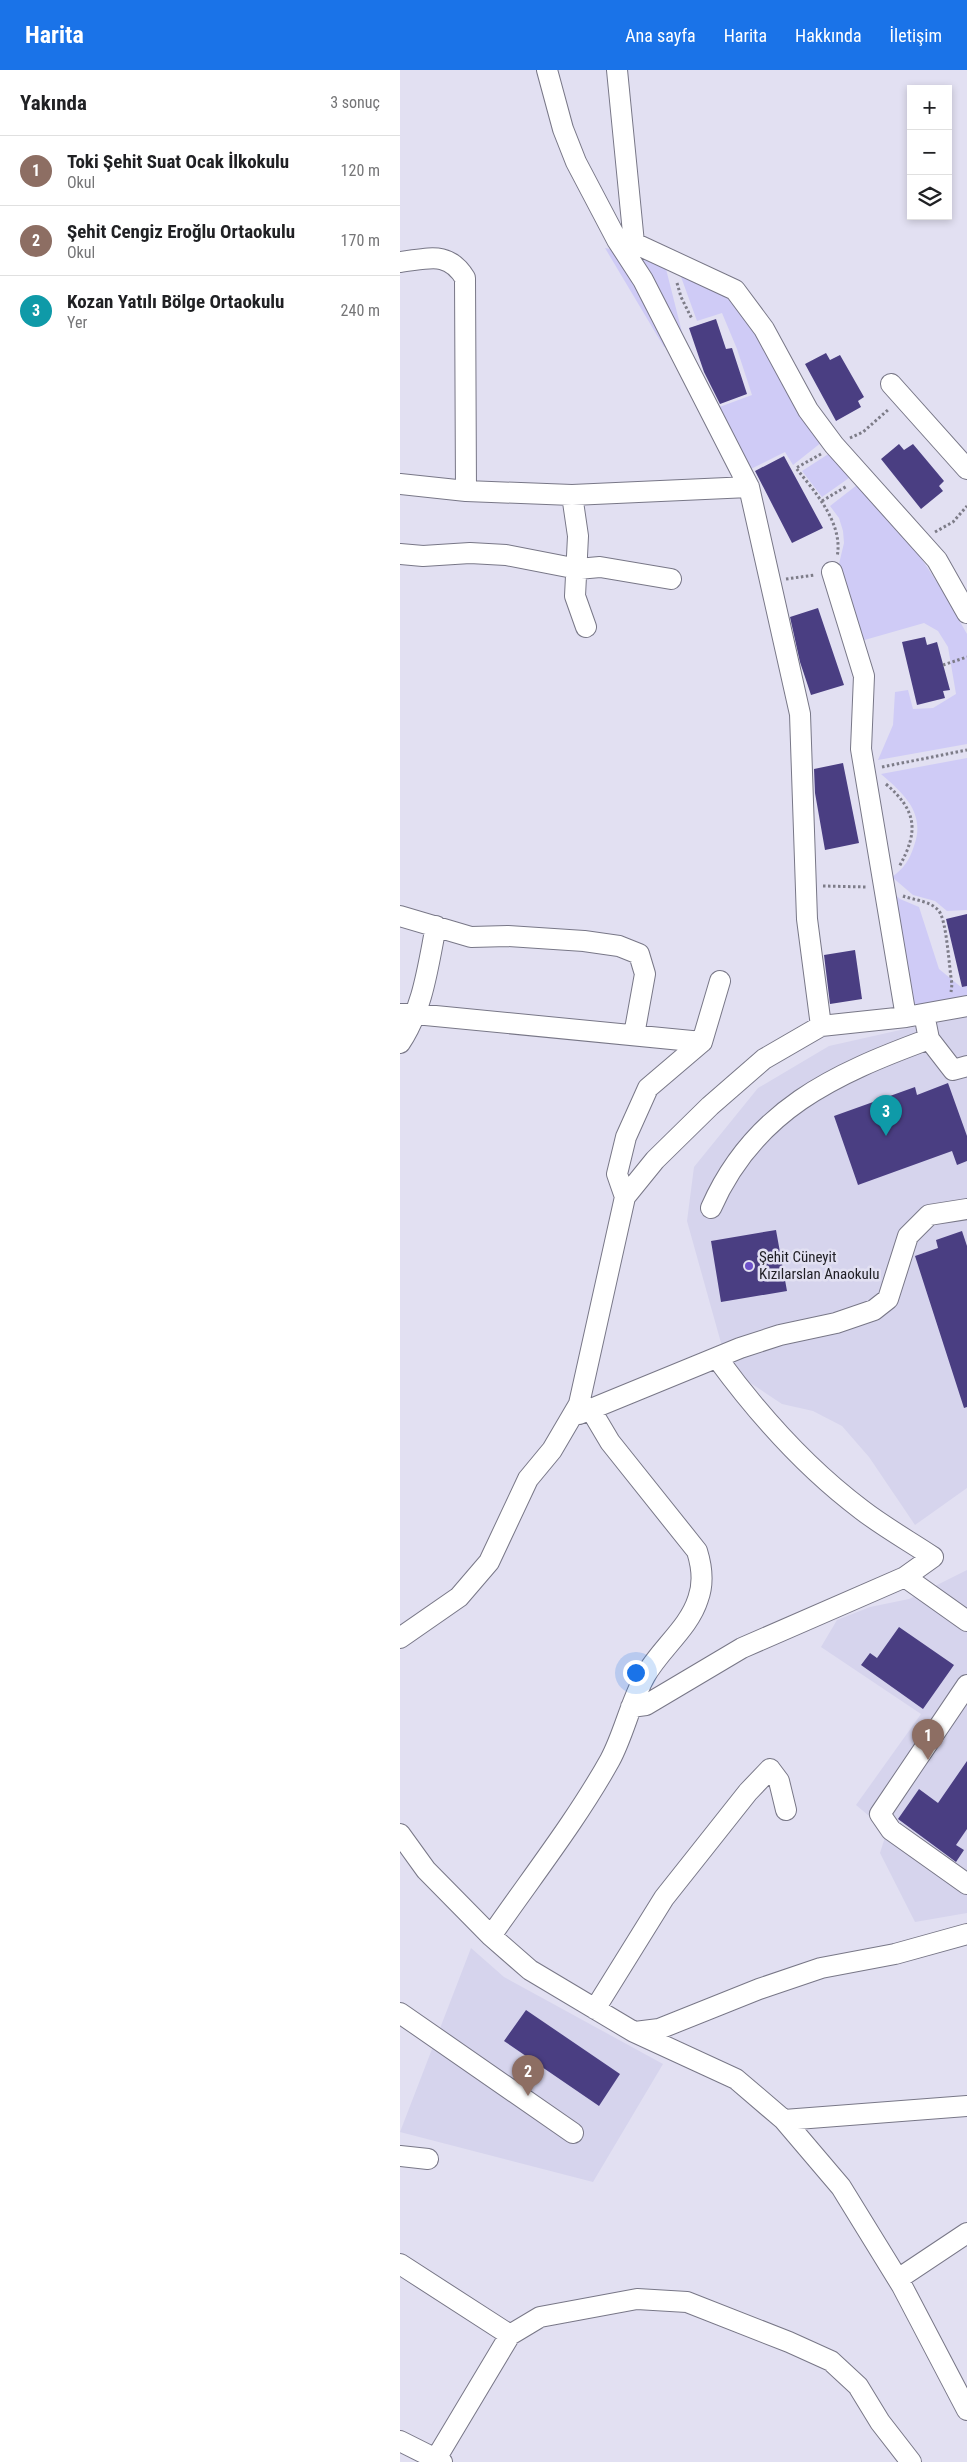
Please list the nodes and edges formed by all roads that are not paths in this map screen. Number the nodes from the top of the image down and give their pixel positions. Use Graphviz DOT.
graph roads {
  1 [pos="547,70"];
  2 [pos="617,70"];
  3 [pos="626,242"];
  4 [pos="400,262"];
  5 [pos="897,391"];
  6 [pos="967,470"];
  7 [pos="400,484"];
  8 [pos="749,487"];
  9 [pos="466,491"];
  10 [pos="572,495"];
  11 [pos="400,554"];
  12 [pos="578,569"];
  13 [pos="832,572"];
  14 [pos="671,579"];
  15 [pos="967,613"];
  16 [pos="586,627"];
  17 [pos="400,916"];
  18 [pos="436,926"];
  19 [pos="720,981"];
  20 [pos="967,1006"];
  21 [pos="407,1014"];
  22 [pos="915,1015"];
  23 [pos="821,1026"];
  24 [pos="634,1035"];
  25 [pos="929,1039"];
  26 [pos="702,1042"];
  27 [pos="400,1043"];
  28 [pos="967,1066"];
  29 [pos="626,1197"];
  30 [pos="712,1208"];
  31 [pos="967,1208"];
  32 [pos="717,1358"];
  33 [pos="591,1410"];
  34 [pos="571,1418"];
  35 [pos="905,1577"];
  36 [pos="967,1621"];
  37 [pos="400,1638"];
  38 [pos="967,1685"];
  39 [pos="630,1707"];
  40 [pos="786,1810"];
  41 [pos="400,1834"];
  42 [pos="967,1884"];
  43 [pos="967,1934"];
  44 [pos="491,1936"];
  45 [pos="596,2009"];
  46 [pos="400,2013"];
  47 [pos="634,2032"];
  48 [pos="967,2106"];
  49 [pos="784,2120"];
  50 [pos="573,2133"];
  51 [pos="400,2156"];
  52 [pos="428,2160"];
  53 [pos="967,2233"];
  54 [pos="400,2264"];
  55 [pos="898,2279"];
  56 [pos="510,2335"];
  57 [pos="967,2410"];
  58 [pos="400,2440"];
  59 [pos="437,2461"];
  60 [pos="911,2462"];
  1 -- 3 [label="street"];
  2 -- 3 [label="street"];
  3 -- 8 [label="street"];
  3 -- 15 [label="street"];
  4 -- 9 [label="street"];
  5 -- 6 [label="street"];
  7 -- 9 [label="street"];
  8 -- 10 [label="street"];
  8 -- 23 [label="street"];
  9 -- 10 [label="street"];
  10 -- 12 [label="street"];
  11 -- 12 [label="street"];
  12 -- 14 [label="street"];
  12 -- 16 [label="street"];
  13 -- 22 [label="street"];
  17 -- 18 [label="street"];
  18 -- 21 [label="street"];
  18 -- 24 [label="street"];
  19 -- 26 [label="street"];
  20 -- 22 [label="street"];
  21 -- 24 [label="street"];
  21 -- 27 [label="street"];
  22 -- 23 [label="street"];
  22 -- 25 [label="street"];
  23 -- 29 [label="street"];
  24 -- 26 [label="street"];
  25 -- 28 [label="street"];
  25 -- 30 [label="street"];
  26 -- 29 [label="street"];
  29 -- 34 [label="street"];
  31 -- 32 [label="street"];
  32 -- 33 [label="street"];
  32 -- 35 [label="street"];
  33 -- 34 [label="street"];
  33 -- 39 [label="street"];
  34 -- 37 [label="street"];
  35 -- 36 [label="street"];
  35 -- 39 [label="street"];
  38 -- 42 [label="street"];
  39 -- 44 [label="street"];
  40 -- 45 [label="street"];
  41 -- 44 [label="street"];
  43 -- 47 [label="street"];
  44 -- 45 [label="street"];
  45 -- 47 [label="street"];
  46 -- 50 [label="street"];
  47 -- 49 [label="street"];
  48 -- 49 [label="street"];
  49 -- 55 [label="street"];
  51 -- 52 [label="street"];
  53 -- 55 [label="street"];
  54 -- 56 [label="street"];
  55 -- 57 [label="street"];
  56 -- 59 [label="street"];
  56 -- 60 [label="street"];
  58 -- 59 [label="street"];
}
